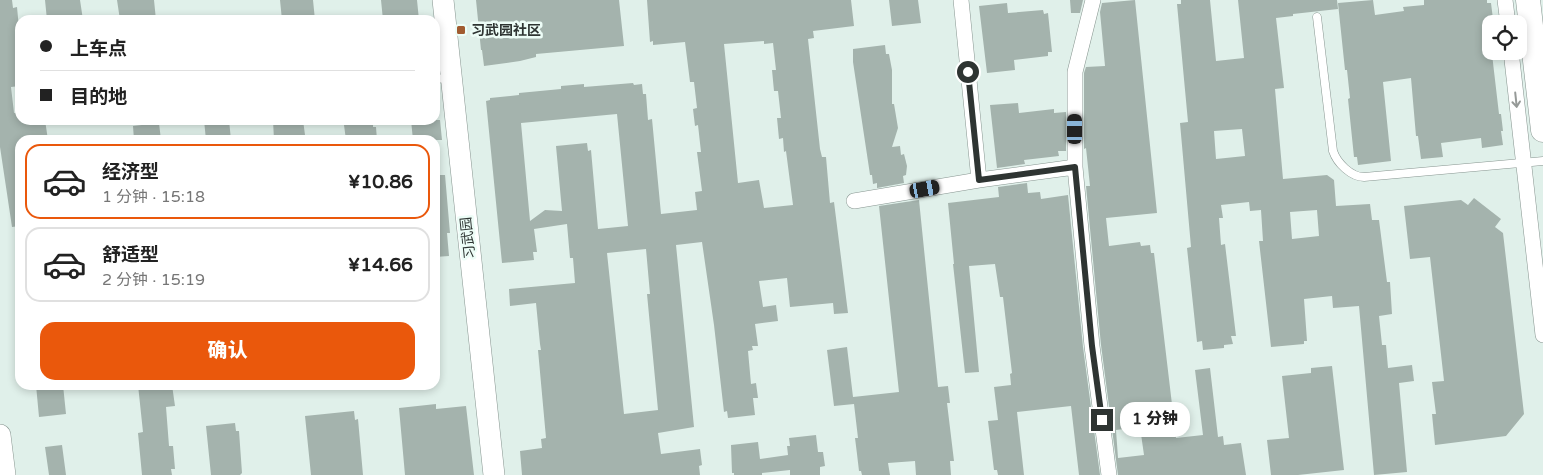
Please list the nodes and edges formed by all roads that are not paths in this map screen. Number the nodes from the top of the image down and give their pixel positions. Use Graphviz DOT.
graph roads {
  1 [pos="443,0"];
  2 [pos="961,0"];
  3 [pos="1093,0"];
  4 [pos="1505,0"];
  5 [pos="1528,0"];
  6 [pos="1507,15"];
  7 [pos="1316,17"];
  8 [pos="1512,60"];
  9 [pos="443,78"];
  10 [pos="1543,130"];
  11 [pos="1543,161"];
  12 [pos="1523,162"];
  13 [pos="1075,167"];
  14 [pos="979,180"];
  15 [pos="854,201"];
  16 [pos="1543,335"];
  17 [pos="0,436"];
  18 [pos="5,475"];
  19 [pos="494,475"];
  20 [pos="1109,475"];
  1 -- 9 [label="street, 习武园"];
  2 -- 14 [label="street"];
  3 -- 13 [label="street"];
  4 -- 6 [label="street"];
  5 -- 10 [label="main road"];
  7 -- 12 [label="lane"];
  8 -- 12 [label="street, one-way"];
  9 -- 19 [label="street, 习武园"];
  11 -- 12 [label="lane"];
  12 -- 16 [label="street"];
  13 -- 14 [label="street"];
  13 -- 20 [label="street"];
  14 -- 15 [label="street"];
  17 -- 18 [label="street"];
}
